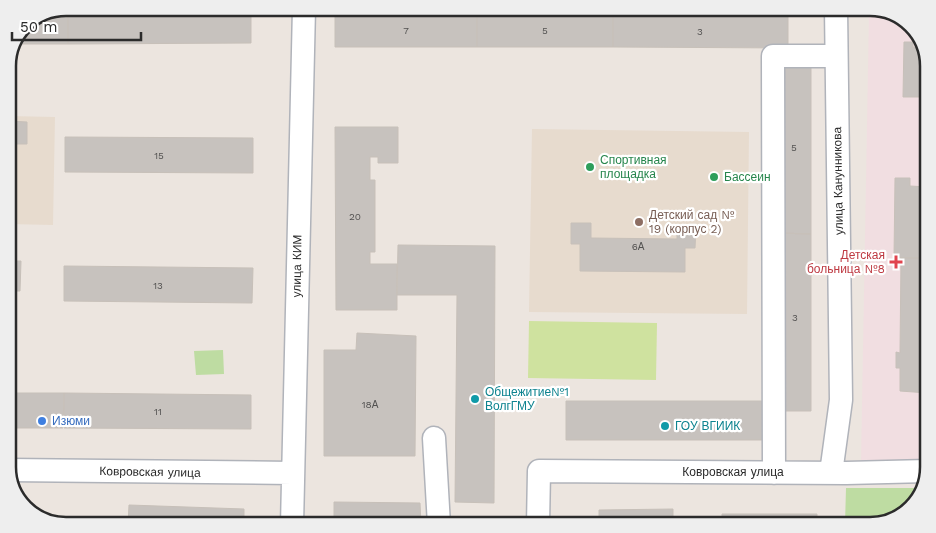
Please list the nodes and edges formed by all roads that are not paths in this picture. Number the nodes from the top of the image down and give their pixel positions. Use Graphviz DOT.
graph roads {
  1 [pos="304,16"];
  2 [pos="836,16"];
  3 [pos="836,56"];
  4 [pos="434,438"];
  5 [pos="16,470"];
  6 [pos="919,471"];
  7 [pos="774,472"];
  8 [pos="292,473"];
  9 [pos="831,473"];
  10 [pos="292,517"];
  11 [pos="438,517"];
  12 [pos="538,517"];
  1 -- 8 [label="street, улица КИМ"];
  2 -- 3 [label="street, улица Канунникова"];
  3 -- 7 [label="street"];
  3 -- 9 [label="street, улица Канунникова"];
  4 -- 11 [label="street"];
  5 -- 8 [label="street, Ковровская улица"];
  6 -- 9 [label="street, Ковровская улица"];
  7 -- 9 [label="street, Ковровская улица"];
  7 -- 12 [label="street, Ковровская улица"];
  8 -- 10 [label="street, улица КИМ"];
}
